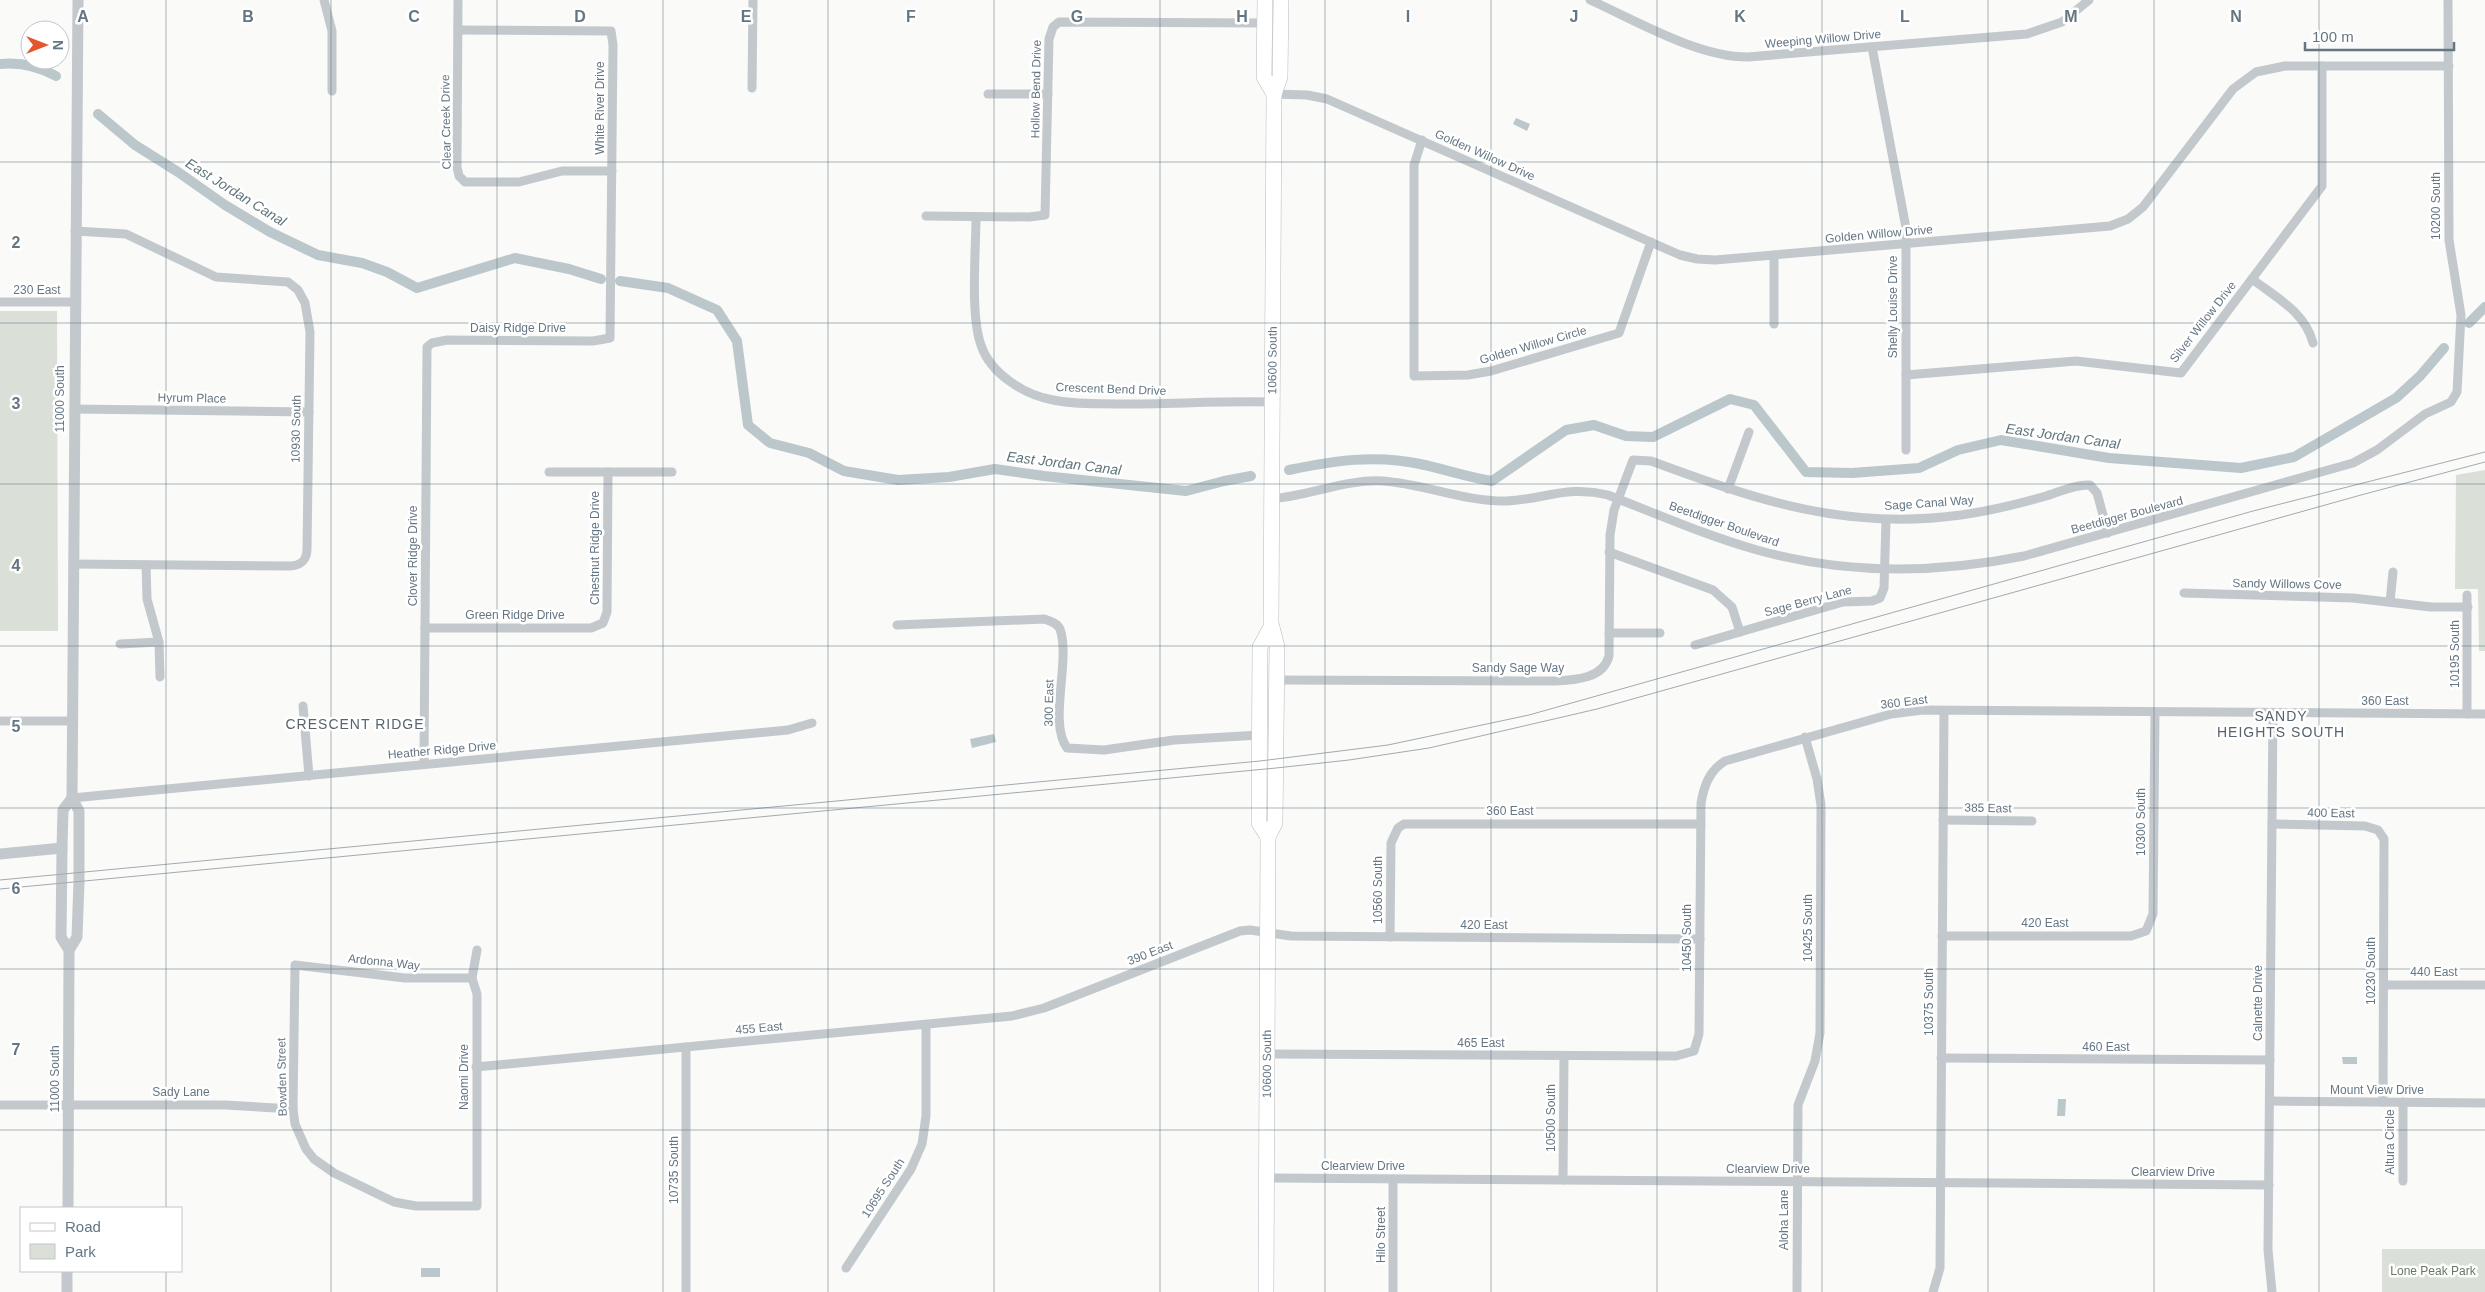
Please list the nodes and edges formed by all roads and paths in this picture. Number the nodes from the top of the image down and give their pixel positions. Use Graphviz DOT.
graph roads {
  1 [pos="78,0"];
  2 [pos="324,0"];
  3 [pos="458,0"];
  4 [pos="753,0"];
  5 [pos="1264,0"];
  6 [pos="1281,0"];
  7 [pos="1590,0"];
  8 [pos="2089,0"];
  9 [pos="2448,0"];
  10 [pos="1264,23"];
  11 [pos="458,30"];
  12 [pos="1872,47"];
  13 [pos="2322,66"];
  14 [pos="2449,66"];
  15 [pos="752,88"];
  16 [pos="332,91"];
  17 [pos="988,94"];
  18 [pos="1048,94"];
  19 [pos="1274,94"];
  20 [pos="1422,140"];
  21 [pos="612,172"];
  22 [pos="926,216"];
  23 [pos="976,216"];
  24 [pos="75,231"];
  25 [pos="1651,242"];
  26 [pos="1906,244"];
  27 [pos="1774,254"];
  28 [pos="2252,280"];
  29 [pos="0,302"];
  30 [pos="75,302"];
  31 [pos="1774,324"];
  32 [pos="610,338"];
  33 [pos="2313,342"];
  34 [pos="427,347"];
  35 [pos="1906,375"];
  36 [pos="1272,402"];
  37 [pos="2445,405"];
  38 [pos="74,409"];
  39 [pos="309,412"];
  40 [pos="1750,432"];
  41 [pos="1906,450"];
  42 [pos="1633,460"];
  43 [pos="549,472"];
  44 [pos="608,472"];
  45 [pos="672,472"];
  46 [pos="1728,489"];
  47 [pos="1271,499"];
  48 [pos="1618,499"];
  49 [pos="1886,520"];
  50 [pos="2108,533"];
  51 [pos="1609,552"];
  52 [pos="73,564"];
  53 [pos="146,565"];
  54 [pos="1885,570"];
  55 [pos="2393,572"];
  56 [pos="2184,593"];
  57 [pos="2467,595"];
  58 [pos="2390,602"];
  59 [pos="2468,607"];
  60 [pos="603,623"];
  61 [pos="897,625"];
  62 [pos="1271,627"];
  63 [pos="425,628"];
  64 [pos="1740,632"];
  65 [pos="1610,633"];
  66 [pos="1660,633"];
  67 [pos="159,642"];
  68 [pos="120,644"];
  69 [pos="1696,645"];
  70 [pos="160,677"];
  71 [pos="1276,680"];
  72 [pos="303,706"];
  73 [pos="1944,710"];
  74 [pos="2155,712"];
  75 [pos="2273,713"];
  76 [pos="2467,714"];
  77 [pos="2485,714"];
  78 [pos="0,721"];
  79 [pos="73,721"];
  80 [pos="812,723"];
  81 [pos="1260,735"];
  82 [pos="1805,737"];
  83 [pos="424,764"];
  84 [pos="308,776"];
  85 [pos="72,798"];
  86 [pos="1943,820"];
  87 [pos="2032,821"];
  88 [pos="1701,824"];
  89 [pos="2272,824"];
  90 [pos="1268,837"];
  91 [pos="2384,839"];
  92 [pos="1391,843"];
  93 [pos="62,848"];
  94 [pos="0,854"];
  95 [pos="2146,930"];
  96 [pos="1268,933"];
  97 [pos="1942,936"];
  98 [pos="1390,937"];
  99 [pos="1700,939"];
  100 [pos="69,950"];
  101 [pos="477,950"];
  102 [pos="295,965"];
  103 [pos="472,978"];
  104 [pos="2384,984"];
  105 [pos="2485,985"];
  106 [pos="1044,1008"];
  107 [pos="926,1025"];
  108 [pos="686,1047"];
  109 [pos="1694,1051"];
  110 [pos="1267,1054"];
  111 [pos="1564,1056"];
  112 [pos="1942,1058"];
  113 [pos="2270,1060"];
  114 [pos="476,1067"];
  115 [pos="2270,1102"];
  116 [pos="2383,1102"];
  117 [pos="2403,1102"];
  118 [pos="2485,1103"];
  119 [pos="0,1105"];
  120 [pos="69,1105"];
  121 [pos="293,1109"];
  122 [pos="1798,1118"];
  123 [pos="1266,1178"];
  124 [pos="1393,1179"];
  125 [pos="1563,1180"];
  126 [pos="2403,1181"];
  127 [pos="1797,1182"];
  128 [pos="1940,1183"];
  129 [pos="2269,1185"];
  130 [pos="477,1206"];
  131 [pos="68,1207"];
  132 [pos="846,1268"];
  133 [pos="67,1272"];
  134 [pos="67,1292"];
  135 [pos="686,1292"];
  136 [pos="1266,1292"];
  137 [pos="1393,1292"];
  138 [pos="1796,1292"];
  139 [pos="1933,1292"];
  140 [pos="2272,1292"];
  1 -- 24 [label="street, 11000 South"];
  2 -- 16 [label="street"];
  3 -- 11 [label="street, Clear Creek Drive"];
  4 -- 15 [label="street"];
  5 -- 10 [label="main road, 10600 South"];
  6 -- 19 [label="main road, 10600 South"];
  7 -- 12 [label="street, Weeping Willow Drive"];
  8 -- 12 [label="street, Weeping Willow Drive"];
  9 -- 14 [label="street, 10200 South"];
  10 -- 18 [label="street, Hollow Bend Drive"];
  10 -- 19 [label="main road, 10600 South"];
  11 -- 21 [label="street, White River Drive"];
  11 -- 21 [label="street, Clear Creek Drive"];
  12 -- 26 [label="street, Shelly Louise Drive"];
  13 -- 14 [label="street, Golden Willow Drive"];
  13 -- 26 [label="street, Golden Willow Drive"];
  13 -- 28 [label="street, Silver Willow Drive"];
  14 -- 37 [label="street, 10200 South"];
  17 -- 18 [label="street"];
  18 -- 23 [label="street, Hollow Bend Drive"];
  19 -- 20 [label="street, Golden Willow Drive"];
  19 -- 36 [label="main road, 10600 South"];
  20 -- 25 [label="street, Golden Willow Drive"];
  20 -- 25 [label="street, Golden Willow Circle"];
  21 -- 32 [label="street, White River Drive"];
  22 -- 23 [label="street, Hollow Bend Drive"];
  23 -- 36 [label="street, Crescent Bend Drive"];
  24 -- 30 [label="street, 11000 South"];
  24 -- 39 [label="street, 10930 South"];
  25 -- 27 [label="street, Golden Willow Drive"];
  26 -- 27 [label="street, Golden Willow Drive"];
  26 -- 35 [label="street, Shelly Louise Drive"];
  27 -- 31 [label="street"];
  28 -- 33 [label="street"];
  28 -- 35 [label="street, Silver Willow Drive"];
  29 -- 30 [label="street, 230 East"];
  30 -- 38 [label="street, 11000 South"];
  32 -- 34 [label="street, Daisy Ridge Drive"];
  34 -- 63 [label="street, Clover Ridge Drive"];
  35 -- 41 [label="street, Shelly Louise Drive"];
  36 -- 47 [label="main road, 10600 South"];
  37 -- 50 [label="street, Beetdigger Boulevard"];
  38 -- 39 [label="street, Hyrum Place"];
  38 -- 52 [label="street, 11000 South"];
  39 -- 53 [label="street, 10930 South"];
  40 -- 46 [label="street"];
  42 -- 46 [label="street, Sage Canal Way"];
  42 -- 48 [label="street, Sandy Sage Way"];
  43 -- 44 [label="street"];
  44 -- 45 [label="street"];
  44 -- 60 [label="street, Chestnut Ridge Drive"];
  46 -- 49 [label="street, Sage Canal Way"];
  47 -- 48 [label="street, Beetdigger Boulevard"];
  47 -- 62 [label="main road, 10600 South"];
  48 -- 51 [label="street, Sandy Sage Way"];
  48 -- 54 [label="street, Beetdigger Boulevard"];
  49 -- 50 [label="street, Sage Canal Way"];
  49 -- 54 [label="street, Sage Berry Lane"];
  50 -- 54 [label="street, Beetdigger Boulevard"];
  51 -- 64 [label="street"];
  51 -- 65 [label="street, Sandy Sage Way"];
  52 -- 53 [label="street"];
  52 -- 79 [label="street, 11000 South"];
  53 -- 67 [label="street"];
  54 -- 64 [label="street, Sage Berry Lane"];
  55 -- 58 [label="street"];
  56 -- 58 [label="street, Sandy Willows Cove"];
  57 -- 59 [label="street, 10195 South"];
  58 -- 59 [label="street, Sandy Willows Cove"];
  59 -- 76 [label="street, 10195 South"];
  60 -- 63 [label="street, Green Ridge Drive"];
  61 -- 81 [label="street, 300 East"];
  62 -- 71 [label="main road, 10600 South"];
  62 -- 81 [label="main road, 10600 South"];
  63 -- 83 [label="street, Clover Ridge Drive"];
  64 -- 69 [label="street, Sage Berry Lane"];
  65 -- 66 [label="street"];
  65 -- 71 [label="street, Sandy Sage Way"];
  67 -- 68 [label="street"];
  67 -- 70 [label="street"];
  71 -- 90 [label="main road, 10600 South"];
  72 -- 84 [label="street"];
  73 -- 74 [label="street, 360 East"];
  73 -- 82 [label="street, 360 East"];
  73 -- 86 [label="street, 10375 South"];
  74 -- 75 [label="street, 360 East"];
  74 -- 95 [label="street, 10300 South"];
  75 -- 76 [label="street, 360 East"];
  75 -- 89 [label="street, Calnette Drive"];
  76 -- 77 [label="street, 360 East"];
  78 -- 79 [label="street"];
  79 -- 85 [label="street, 11000 South"];
  80 -- 83 [label="street, Heather Ridge Drive"];
  81 -- 90 [label="main road, 10600 South"];
  82 -- 88 [label="street, 360 East"];
  82 -- 122 [label="street, 10425 South"];
  83 -- 84 [label="street, Heather Ridge Drive"];
  84 -- 85 [label="street, Heather Ridge Drive"];
  85 -- 93 [label="street, 11000 South"];
  85 -- 100 [label="street, 11000 South"];
  86 -- 87 [label="street, 385 East"];
  86 -- 97 [label="street, 10375 South"];
  88 -- 92 [label="street, 360 East"];
  88 -- 99 [label="street, 10450 South"];
  89 -- 91 [label="street, 400 East"];
  89 -- 113 [label="street, Calnette Drive"];
  90 -- 96 [label="main road, 10600 South"];
  91 -- 104 [label="street, 10230 South"];
  92 -- 98 [label="street, 10560 South"];
  93 -- 94 [label="street"];
  93 -- 100 [label="street, 11000 South"];
  95 -- 97 [label="street, 420 East"];
  96 -- 98 [label="street, 420 East"];
  96 -- 106 [label="street, 390 East"];
  96 -- 110 [label="main road, 10600 South"];
  97 -- 112 [label="street, 10375 South"];
  98 -- 99 [label="street, 420 East"];
  99 -- 109 [label="street, 10450 South"];
  100 -- 120 [label="street, 11000 South"];
  101 -- 103 [label="street, Naomi Drive"];
  102 -- 103 [label="street, Ardonna Way"];
  102 -- 121 [label="street, Bowden Street"];
  103 -- 114 [label="street, Naomi Drive"];
  104 -- 105 [label="street, 440 East"];
  104 -- 116 [label="street, 10230 South"];
  106 -- 107 [label="street, 455 East"];
  107 -- 108 [label="street, 455 East"];
  107 -- 132 [label="street, 10695 South"];
  108 -- 114 [label="street, 455 East"];
  108 -- 135 [label="street, 10735 South"];
  109 -- 111 [label="street, 465 East"];
  110 -- 111 [label="street, 465 East"];
  110 -- 123 [label="main road, 10600 South"];
  111 -- 125 [label="street, 10500 South"];
  112 -- 113 [label="street, 460 East"];
  112 -- 128 [label="street, 10375 South"];
  113 -- 115 [label="street, Calnette Drive"];
  114 -- 130 [label="street, Naomi Drive"];
  115 -- 116 [label="street, Mount View Drive"];
  115 -- 129 [label="street, Calnette Drive"];
  116 -- 117 [label="street, Mount View Drive"];
  117 -- 118 [label="street, Mount View Drive"];
  117 -- 126 [label="street, Altura Circle"];
  119 -- 120 [label="street"];
  120 -- 121 [label="street, Sady Lane"];
  120 -- 131 [label="street, 11000 South"];
  121 -- 130 [label="street, Bowden Street"];
  122 -- 127 [label="street, Aloha Lane"];
  123 -- 124 [label="street, Clearview Drive"];
  123 -- 136 [label="main road, 10600 South"];
  124 -- 125 [label="street, Clearview Drive"];
  124 -- 137 [label="street, Hilo Street"];
  125 -- 127 [label="street, Clearview Drive"];
  127 -- 128 [label="street, Clearview Drive"];
  127 -- 138 [label="street, Aloha Lane"];
  128 -- 129 [label="street, Clearview Drive"];
  128 -- 139 [label="street, 10375 South"];
  129 -- 140 [label="street, Calnette Drive"];
  133 -- 134 [label="street"];
}
